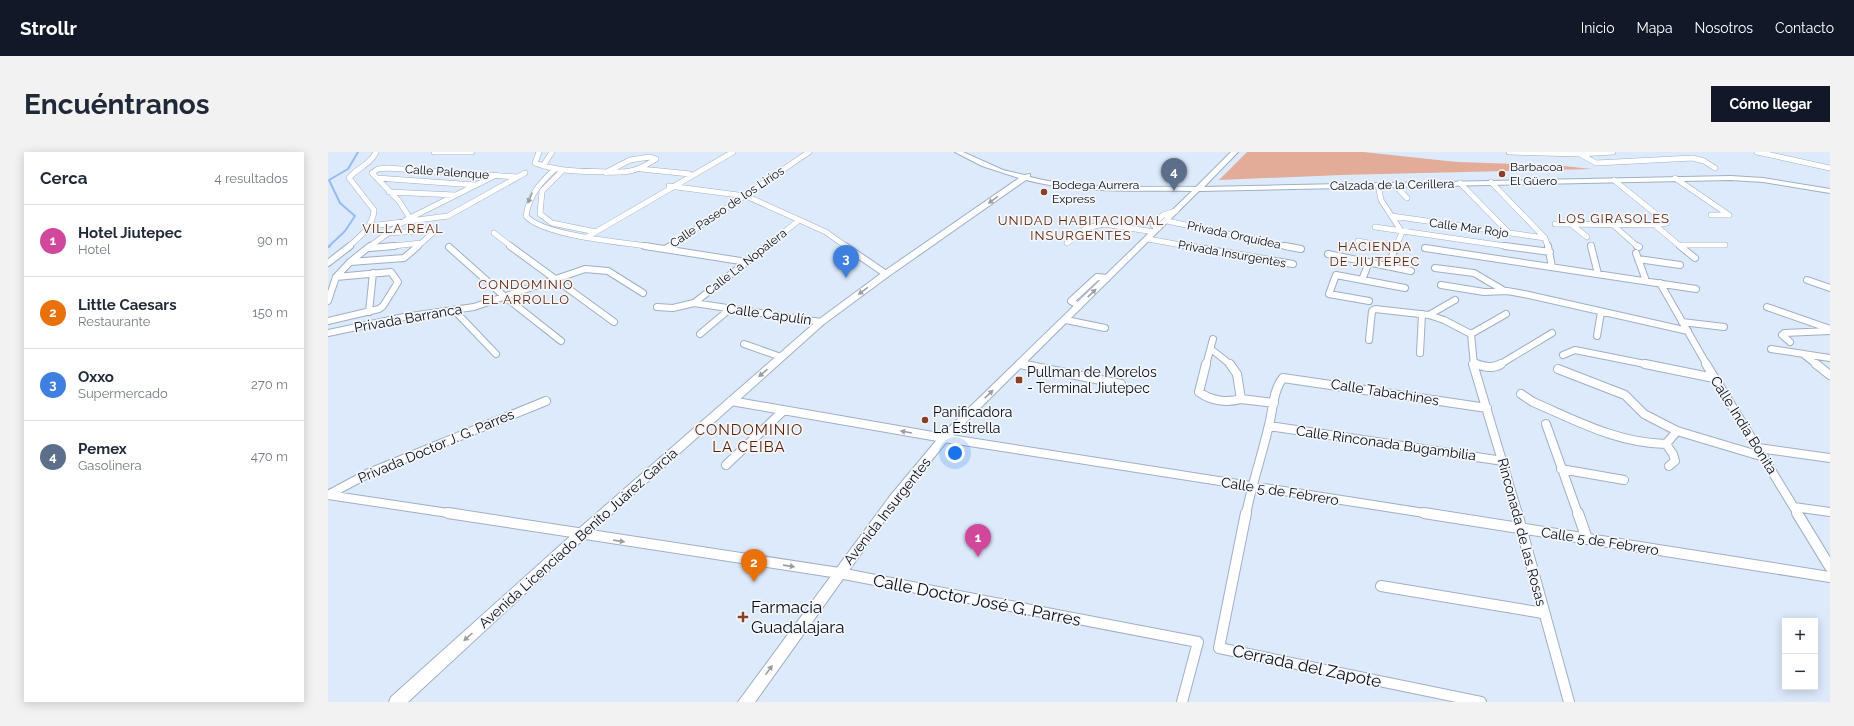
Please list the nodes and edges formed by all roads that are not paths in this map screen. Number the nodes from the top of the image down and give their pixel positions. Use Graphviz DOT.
graph roads {
  1 [pos="376,152"];
  2 [pos="434,152"];
  3 [pos="472,152"];
  4 [pos="538,152"];
  5 [pos="552,152"];
  6 [pos="654,152"];
  7 [pos="727,152"];
  8 [pos="733,152"];
  9 [pos="796,152"];
  10 [pos="809,152"];
  11 [pos="958,152"];
  12 [pos="965,152"];
  13 [pos="1235,152"];
  14 [pos="1509,152"];
  15 [pos="1522,152"];
  16 [pos="1613,152"];
  17 [pos="1681,152"];
  18 [pos="1756,152"];
  19 [pos="1591,153"];
  20 [pos="1580,154"];
  21 [pos="648,156"];
  22 [pos="1693,158"];
  23 [pos="543,166"];
  24 [pos="1715,168"];
  25 [pos="1830,168"];
  26 [pos="555,169"];
  27 [pos="641,169"];
  28 [pos="563,170"];
  29 [pos="1003,170"];
  30 [pos="606,172"];
  31 [pos="525,173"];
  32 [pos="690,174"];
  33 [pos="496,175"];
  34 [pos="1027,176"];
  35 [pos="517,177"];
  36 [pos="376,178"];
  37 [pos="1675,178"];
  38 [pos="1614,180"];
  39 [pos="1491,182"];
  40 [pos="1460,183"];
  41 [pos="476,185"];
  42 [pos="1378,185"];
  43 [pos="1395,185"];
  44 [pos="1830,186"];
  45 [pos="672,187"];
  46 [pos="1200,187"];
  47 [pos="1830,191"];
  48 [pos="389,192"];
  49 [pos="434,194"];
  50 [pos="455,195"];
  51 [pos="746,196"];
  52 [pos="1407,198"];
  53 [pos="439,204"];
  54 [pos="1711,215"];
  55 [pos="1392,216"];
  56 [pos="407,218"];
  57 [pos="798,221"];
  58 [pos="372,224"];
  59 [pos="1555,224"];
  60 [pos="1571,224"];
  61 [pos="1612,224"];
  62 [pos="1655,225"];
  63 [pos="1375,227"];
  64 [pos="1157,230"];
  65 [pos="1402,232"];
  66 [pos="386,233"];
  67 [pos="494,233"];
  68 [pos="1509,234"];
  69 [pos="586,235"];
  70 [pos="1587,237"];
  71 [pos="1546,238"];
  72 [pos="1358,240"];
  73 [pos="421,244"];
  74 [pos="1068,244"];
  75 [pos="1591,245"];
  76 [pos="1679,245"];
  77 [pos="1725,245"];
  78 [pos="449,247"];
  79 [pos="1639,247"];
  80 [pos="369,248"];
  81 [pos="1396,248"];
  82 [pos="1426,248"];
  83 [pos="664,249"];
  84 [pos="1302,249"];
  85 [pos="1550,252"];
  86 [pos="1328,254"];
  87 [pos="1695,258"];
  88 [pos="350,262"];
  89 [pos="747,262"];
  90 [pos="1369,262"];
  91 [pos="328,263"];
  92 [pos="1293,264"];
  93 [pos="1680,265"];
  94 [pos="1388,266"];
  95 [pos="1552,267"];
  96 [pos="1435,268"];
  97 [pos="1411,270"];
  98 [pos="373,273"];
  99 [pos="886,274"];
  100 [pos="1598,274"];
  101 [pos="336,277"];
  102 [pos="554,279"];
  103 [pos="1362,280"];
  104 [pos="1808,280"];
  105 [pos="1646,281"];
  106 [pos="1660,283"];
  107 [pos="1441,285"];
  108 [pos="1405,288"];
  109 [pos="1830,288"];
  110 [pos="1696,289"];
  111 [pos="1507,291"];
  112 [pos="643,293"];
  113 [pos="504,296"];
  114 [pos="1455,300"];
  115 [pos="328,301"];
  116 [pos="1369,301"];
  117 [pos="694,303"];
  118 [pos="1766,306"];
  119 [pos="657,307"];
  120 [pos="731,308"];
  121 [pos="454,310"];
  122 [pos="369,312"];
  123 [pos="1601,312"];
  124 [pos="1506,314"];
  125 [pos="1426,315"];
  126 [pos="1066,320"];
  127 [pos="328,321"];
  128 [pos="614,322"];
  129 [pos="821,322"];
  130 [pos="1682,322"];
  131 [pos="1724,327"];
  132 [pos="1104,328"];
  133 [pos="1830,330"];
  134 [pos="1688,331"];
  135 [pos="328,333"];
  136 [pos="1552,333"];
  137 [pos="700,334"];
  138 [pos="1471,334"];
  139 [pos="1597,336"];
  140 [pos="1213,339"];
  141 [pos="1369,340"];
  142 [pos="561,341"];
  143 [pos="1790,342"];
  144 [pos="744,344"];
  145 [pos="1211,349"];
  146 [pos="1771,349"];
  147 [pos="1420,353"];
  148 [pos="1802,353"];
  149 [pos="496,354"];
  150 [pos="1563,355"];
  151 [pos="781,357"];
  152 [pos="1223,358"];
  153 [pos="1830,358"];
  154 [pos="1207,360"];
  155 [pos="1473,362"];
  156 [pos="1020,364"];
  157 [pos="1558,369"];
  158 [pos="1830,375"];
  159 [pos="1283,378"];
  160 [pos="1714,378"];
  161 [pos="1121,384"];
  162 [pos="1521,394"];
  163 [pos="1241,399"];
  164 [pos="546,400"];
  165 [pos="731,401"];
  166 [pos="1274,403"];
  167 [pos="1487,408"];
  168 [pos="783,411"];
  169 [pos="1546,424"];
  170 [pos="1269,426"];
  171 [pos="1677,431"];
  172 [pos="944,438"];
  173 [pos="1666,444"];
  174 [pos="1758,448"];
  175 [pos="1764,457"];
  176 [pos="1830,458"];
  177 [pos="1502,461"];
  178 [pos="726,466"];
  179 [pos="1669,466"];
  180 [pos="1561,468"];
  181 [pos="1624,480"];
  182 [pos="1251,487"];
  183 [pos="328,495"];
  184 [pos="1794,506"];
  185 [pos="1830,512"];
  186 [pos="1521,528"];
  187 [pos="580,535"];
  188 [pos="1587,539"];
  189 [pos="1830,567"];
  190 [pos="839,573"];
  191 [pos="1830,577"];
  192 [pos="1381,586"];
  193 [pos="1543,613"];
  194 [pos="397,702"];
  195 [pos="746,702"];
  196 [pos="1182,702"];
  197 [pos="1481,702"];
  198 [pos="1569,702"];
  1 -- 58 [label="street"];
  2 -- 3 [label="street"];
  4 -- 23 [label="street"];
  5 -- 23 [label="street"];
  6 -- 21 [label="street"];
  7 -- 32 [label="street"];
  8 -- 45 [label="street"];
  9 -- 10 [label="street"];
  10 -- 51 [label="street, Calle Paseo de los Lirios"];
  11 -- 29 [label="main road, Calzada de la Cerillera"];
  12 -- 29 [label="main road, Calzada de la Cerillera"];
  13 -- 46 [label="main road, Avenida Insurgentes"];
  14 -- 15 [label="street"];
  15 -- 20 [label="street"];
  16 -- 19 [label="street"];
  17 -- 22 [label="street"];
  18 -- 25 [label="street"];
  19 -- 20 [label="street"];
  20 -- 22 [label="street"];
  21 -- 27 [label="street"];
  21 -- 30 [label="street"];
  22 -- 24 [label="street"];
  23 -- 26 [label="street"];
  26 -- 28 [label="street"];
  26 -- 69 [label="street, one-way"];
  27 -- 30 [label="street"];
  27 -- 32 [label="street"];
  28 -- 30 [label="street"];
  28 -- 69 [label="street"];
  29 -- 34 [label="main road, Calzada de la Cerillera"];
  31 -- 35 [label="street"];
  32 -- 45 [label="street"];
  33 -- 35 [label="street, Calle Palenque"];
  33 -- 36 [label="street, Calle Palenque"];
  33 -- 41 [label="street"];
  34 -- 46 [label="main road, Calzada de la Cerillera"];
  34 -- 99 [label="main road, Avenida Licenciado Benito Juárez García, one-way"];
  35 -- 56 [label="street"];
  36 -- 41 [label="street"];
  36 -- 48 [label="street"];
  37 -- 38 [label="main road, Calzada de la Cerillera"];
  37 -- 47 [label="main road, Calzada de la Cerillera"];
  37 -- 54 [label="street"];
  38 -- 39 [label="main road, Calzada de la Cerillera"];
  38 -- 62 [label="street"];
  39 -- 40 [label="main road, Calzada de la Cerillera"];
  39 -- 71 [label="street"];
  40 -- 43 [label="main road, Calzada de la Cerillera"];
  40 -- 68 [label="street"];
  41 -- 50 [label="street"];
  42 -- 43 [label="main road, Calzada de la Cerillera"];
  42 -- 46 [label="main road, Calzada de la Cerillera"];
  42 -- 55 [label="street"];
  43 -- 52 [label="street"];
  44 -- 46 [label="main road, Calzada de la Cerillera"];
  45 -- 51 [label="street"];
  45 -- 69 [label="street"];
  45 -- 69 [label="street"];
  46 -- 64 [label="main road, Avenida Insurgentes"];
  48 -- 49 [label="street"];
  48 -- 56 [label="street"];
  49 -- 50 [label="street"];
  49 -- 53 [label="street"];
  50 -- 53 [label="street"];
  51 -- 57 [label="street"];
  51 -- 83 [label="street, Calle Paseo de los Lirios"];
  53 -- 56 [label="street"];
  55 -- 65 [label="street"];
  55 -- 68 [label="street, Calle Mar Rojo"];
  56 -- 58 [label="street"];
  56 -- 66 [label="street"];
  57 -- 89 [label="street, Calle La Nopalera"];
  57 -- 99 [label="street"];
  58 -- 91 [label="street"];
  59 -- 60 [label="street"];
  60 -- 61 [label="street"];
  60 -- 70 [label="street"];
  61 -- 62 [label="street"];
  61 -- 79 [label="street"];
  62 -- 76 [label="street"];
  63 -- 65 [label="street"];
  64 -- 74 [label="street"];
  64 -- 84 [label="street, Privada Orquídea"];
  64 -- 92 [label="street, Privada Insurgentes"];
  126 -- 64 [label="main road, Avenida Insurgentes, one-way"];
  65 -- 81 [label="street"];
  65 -- 85 [label="street"];
  66 -- 73 [label="street"];
  66 -- 80 [label="street"];
  67 -- 102 [label="street"];
  68 -- 71 [label="street, Calle Mar Rojo"];
  69 -- 83 [label="street"];
  71 -- 85 [label="street"];
  72 -- 81 [label="street"];
  73 -- 80 [label="street"];
  73 -- 88 [label="street"];
  75 -- 100 [label="street"];
  76 -- 77 [label="street"];
  76 -- 87 [label="street"];
  78 -- 113 [label="street"];
  80 -- 88 [label="street"];
  81 -- 94 [label="street"];
  82 -- 95 [label="street"];
  83 -- 89 [label="street"];
  85 -- 95 [label="street"];
  86 -- 90 [label="street"];
  88 -- 101 [label="street"];
  89 -- 117 [label="street, Calle La Nopalera"];
  90 -- 94 [label="street"];
  90 -- 103 [label="street"];
  93 -- 105 [label="street"];
  94 -- 97 [label="street"];
  95 -- 100 [label="street"];
  96 -- 111 [label="street"];
  98 -- 101 [label="street"];
  98 -- 122 [label="street"];
  98 -- 122 [label="street"];
  99 -- 129 [label="main road, Avenida Licenciado Benito Juárez García, one-way"];
  100 -- 105 [label="street"];
  101 -- 115 [label="street"];
  102 -- 112 [label="street, Privada Barranca"];
  102 -- 113 [label="street, Privada Barranca"];
  102 -- 128 [label="street"];
  103 -- 108 [label="street"];
  103 -- 116 [label="street"];
  104 -- 109 [label="street"];
  105 -- 106 [label="street"];
  106 -- 110 [label="street"];
  106 -- 130 [label="street, Calle India Bonita"];
  107 -- 111 [label="street"];
  111 -- 123 [label="street"];
  113 -- 121 [label="street, Privada Barranca"];
  113 -- 142 [label="street"];
  114 -- 125 [label="street"];
  117 -- 119 [label="street"];
  117 -- 120 [label="street, Calle Capulín"];
  118 -- 133 [label="street"];
  120 -- 129 [label="street, Calle Capulín"];
  120 -- 137 [label="street"];
  121 -- 135 [label="street, Privada Barranca"];
  121 -- 149 [label="street"];
  122 -- 127 [label="street"];
  123 -- 134 [label="street"];
  123 -- 139 [label="street"];
  124 -- 138 [label="street"];
  125 -- 138 [label="street"];
  125 -- 141 [label="street"];
  125 -- 147 [label="street"];
  126 -- 132 [label="street"];
  126 -- 156 [label="main road, Avenida Insurgentes"];
  129 -- 151 [label="main road, Avenida Licenciado Benito Juárez García"];
  130 -- 131 [label="street"];
  130 -- 134 [label="street, Calle India Bonita"];
  133 -- 143 [label="street"];
  134 -- 160 [label="street, Calle India Bonita"];
  136 -- 155 [label="street"];
  138 -- 155 [label="street, Rinconada de las Rosas"];
  140 -- 145 [label="street"];
  144 -- 151 [label="street"];
  145 -- 152 [label="street"];
  145 -- 154 [label="street"];
  146 -- 148 [label="street"];
  148 -- 153 [label="street"];
  148 -- 158 [label="street"];
  150 -- 160 [label="street"];
  151 -- 165 [label="main road, Avenida Licenciado Benito Juárez García, one-way"];
  152 -- 154 [label="street"];
  152 -- 163 [label="street"];
  154 -- 163 [label="street"];
  155 -- 167 [label="street, Rinconada de las Rosas"];
  156 -- 161 [label="street"];
  172 -- 156 [label="main road, Avenida Insurgentes, one-way"];
  157 -- 171 [label="street"];
  159 -- 166 [label="street, Cerrada del Zapote"];
  159 -- 167 [label="street, Calle Tabachines"];
  160 -- 174 [label="street, Calle India Bonita"];
  162 -- 173 [label="street"];
  163 -- 166 [label="street"];
  164 -- 183 [label="street, Privada Doctor J. G. Parres"];
  165 -- 168 [label="street, Calle 5 de Febrero"];
  165 -- 187 [label="main road, Avenida Licenciado Benito Juárez García"];
  166 -- 170 [label="street, Cerrada del Zapote"];
  167 -- 177 [label="street, Rinconada de las Rosas"];
  172 -- 168 [label="street, Calle 5 de Febrero, one-way"];
  168 -- 178 [label="street"];
  169 -- 180 [label="street"];
  170 -- 177 [label="street, Calle Rinconada Bugambilia"];
  170 -- 182 [label="street, Cerrada del Zapote"];
  171 -- 173 [label="street"];
  171 -- 175 [label="street"];
  172 -- 182 [label="street, Calle 5 de Febrero"];
  172 -- 190 [label="main road, Avenida Insurgentes"];
  173 -- 179 [label="street"];
  174 -- 175 [label="street, Calle India Bonita"];
  174 -- 176 [label="street"];
  175 -- 184 [label="street, Calle India Bonita"];
  177 -- 186 [label="street, Rinconada de las Rosas"];
  180 -- 181 [label="street"];
  180 -- 188 [label="street"];
  182 -- 186 [label="street, Calle 5 de Febrero"];
  182 -- 197 [label="street, Cerrada del Zapote"];
  183 -- 187 [label="street, Calle Doctor José G. Parres"];
  184 -- 185 [label="street"];
  184 -- 189 [label="street, Calle India Bonita"];
  186 -- 188 [label="street, Calle 5 de Febrero"];
  186 -- 193 [label="street, Rinconada de las Rosas"];
  187 -- 190 [label="street, Calle Doctor José G. Parres, one-way"];
  187 -- 194 [label="main road, Avenida Licenciado Benito Juárez García, one-way"];
  188 -- 191 [label="street, Calle 5 de Febrero"];
  195 -- 190 [label="main road, Avenida Insurgentes, one-way"];
  190 -- 196 [label="street, Calle Doctor José G. Parres"];
  192 -- 193 [label="street"];
  193 -- 198 [label="street, Rinconada de las Rosas"];
}
